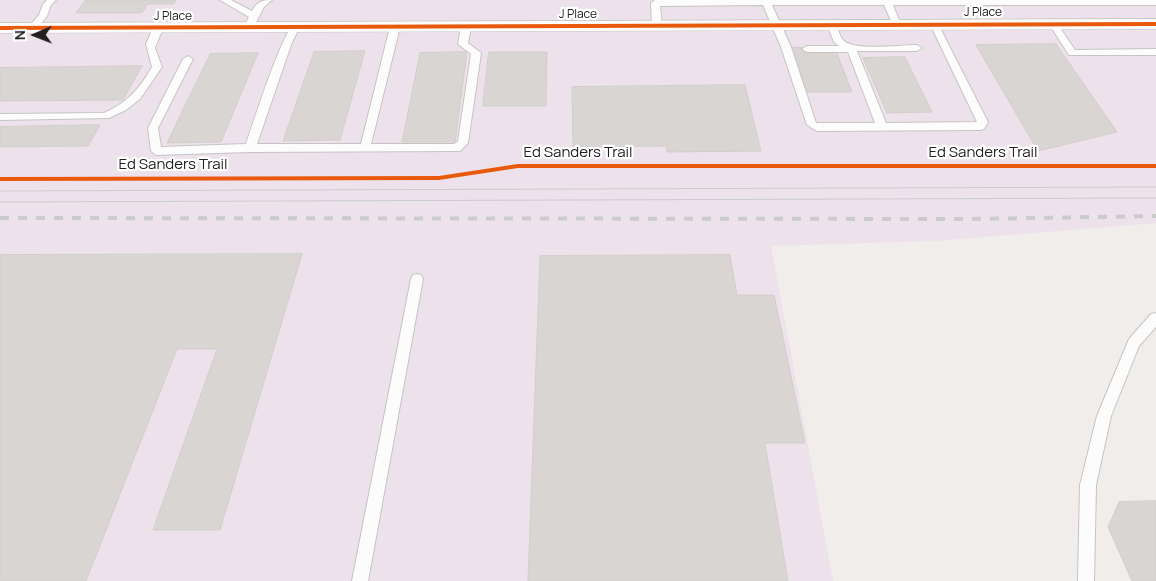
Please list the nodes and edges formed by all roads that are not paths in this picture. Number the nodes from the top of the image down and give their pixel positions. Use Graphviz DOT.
graph roads {
  1 [pos="52,0"];
  2 [pos="224,0"];
  3 [pos="268,0"];
  4 [pos="654,1"];
  5 [pos="887,2"];
  6 [pos="1156,2"];
  7 [pos="767,4"];
  8 [pos="251,22"];
  9 [pos="934,24"];
  10 [pos="1053,24"];
  11 [pos="1156,24"];
  12 [pos="778,25"];
  13 [pos="832,25"];
  14 [pos="896,25"];
  15 [pos="657,26"];
  16 [pos="395,27"];
  17 [pos="466,27"];
  18 [pos="0,28"];
  19 [pos="33,28"];
  20 [pos="158,28"];
  21 [pos="294,28"];
  22 [pos="851,48"];
  23 [pos="917,48"];
  24 [pos="807,49"];
  25 [pos="1156,52"];
  26 [pos="188,59"];
  27 [pos="0,117"];
  28 [pos="882,127"];
  29 [pos="250,148"];
  30 [pos="365,148"];
  31 [pos="417,279"];
  32 [pos="1156,318"];
  33 [pos="360,581"];
  34 [pos="1086,581"];
  1 -- 19 [label="lane"];
  2 -- 8 [label="lane"];
  3 -- 8 [label="lane"];
  4 -- 7 [label="lane"];
  4 -- 15 [label="lane"];
  5 -- 6 [label="lane"];
  5 -- 7 [label="lane"];
  5 -- 14 [label="lane"];
  7 -- 12 [label="lane"];
  8 -- 20 [label="street, J Place"];
  8 -- 21 [label="street, J Place"];
  9 -- 10 [label="street, J Place"];
  9 -- 14 [label="street, J Place"];
  9 -- 28 [label="lane"];
  10 -- 11 [label="street, J Place"];
  10 -- 25 [label="lane"];
  12 -- 13 [label="street, J Place"];
  12 -- 15 [label="street, J Place"];
  12 -- 28 [label="lane"];
  13 -- 14 [label="street, J Place"];
  13 -- 22 [label="lane"];
  15 -- 17 [label="street, J Place"];
  16 -- 17 [label="street, J Place"];
  16 -- 21 [label="street, J Place"];
  16 -- 30 [label="lane"];
  17 -- 30 [label="lane"];
  18 -- 19 [label="street, J Place"];
  19 -- 20 [label="street, J Place"];
  20 -- 27 [label="lane"];
  21 -- 29 [label="lane"];
  22 -- 23 [label="lane"];
  22 -- 24 [label="lane"];
  22 -- 28 [label="lane"];
  26 -- 29 [label="lane"];
  29 -- 30 [label="lane"];
  31 -- 33 [label="lane"];
  32 -- 34 [label="lane"];
}
